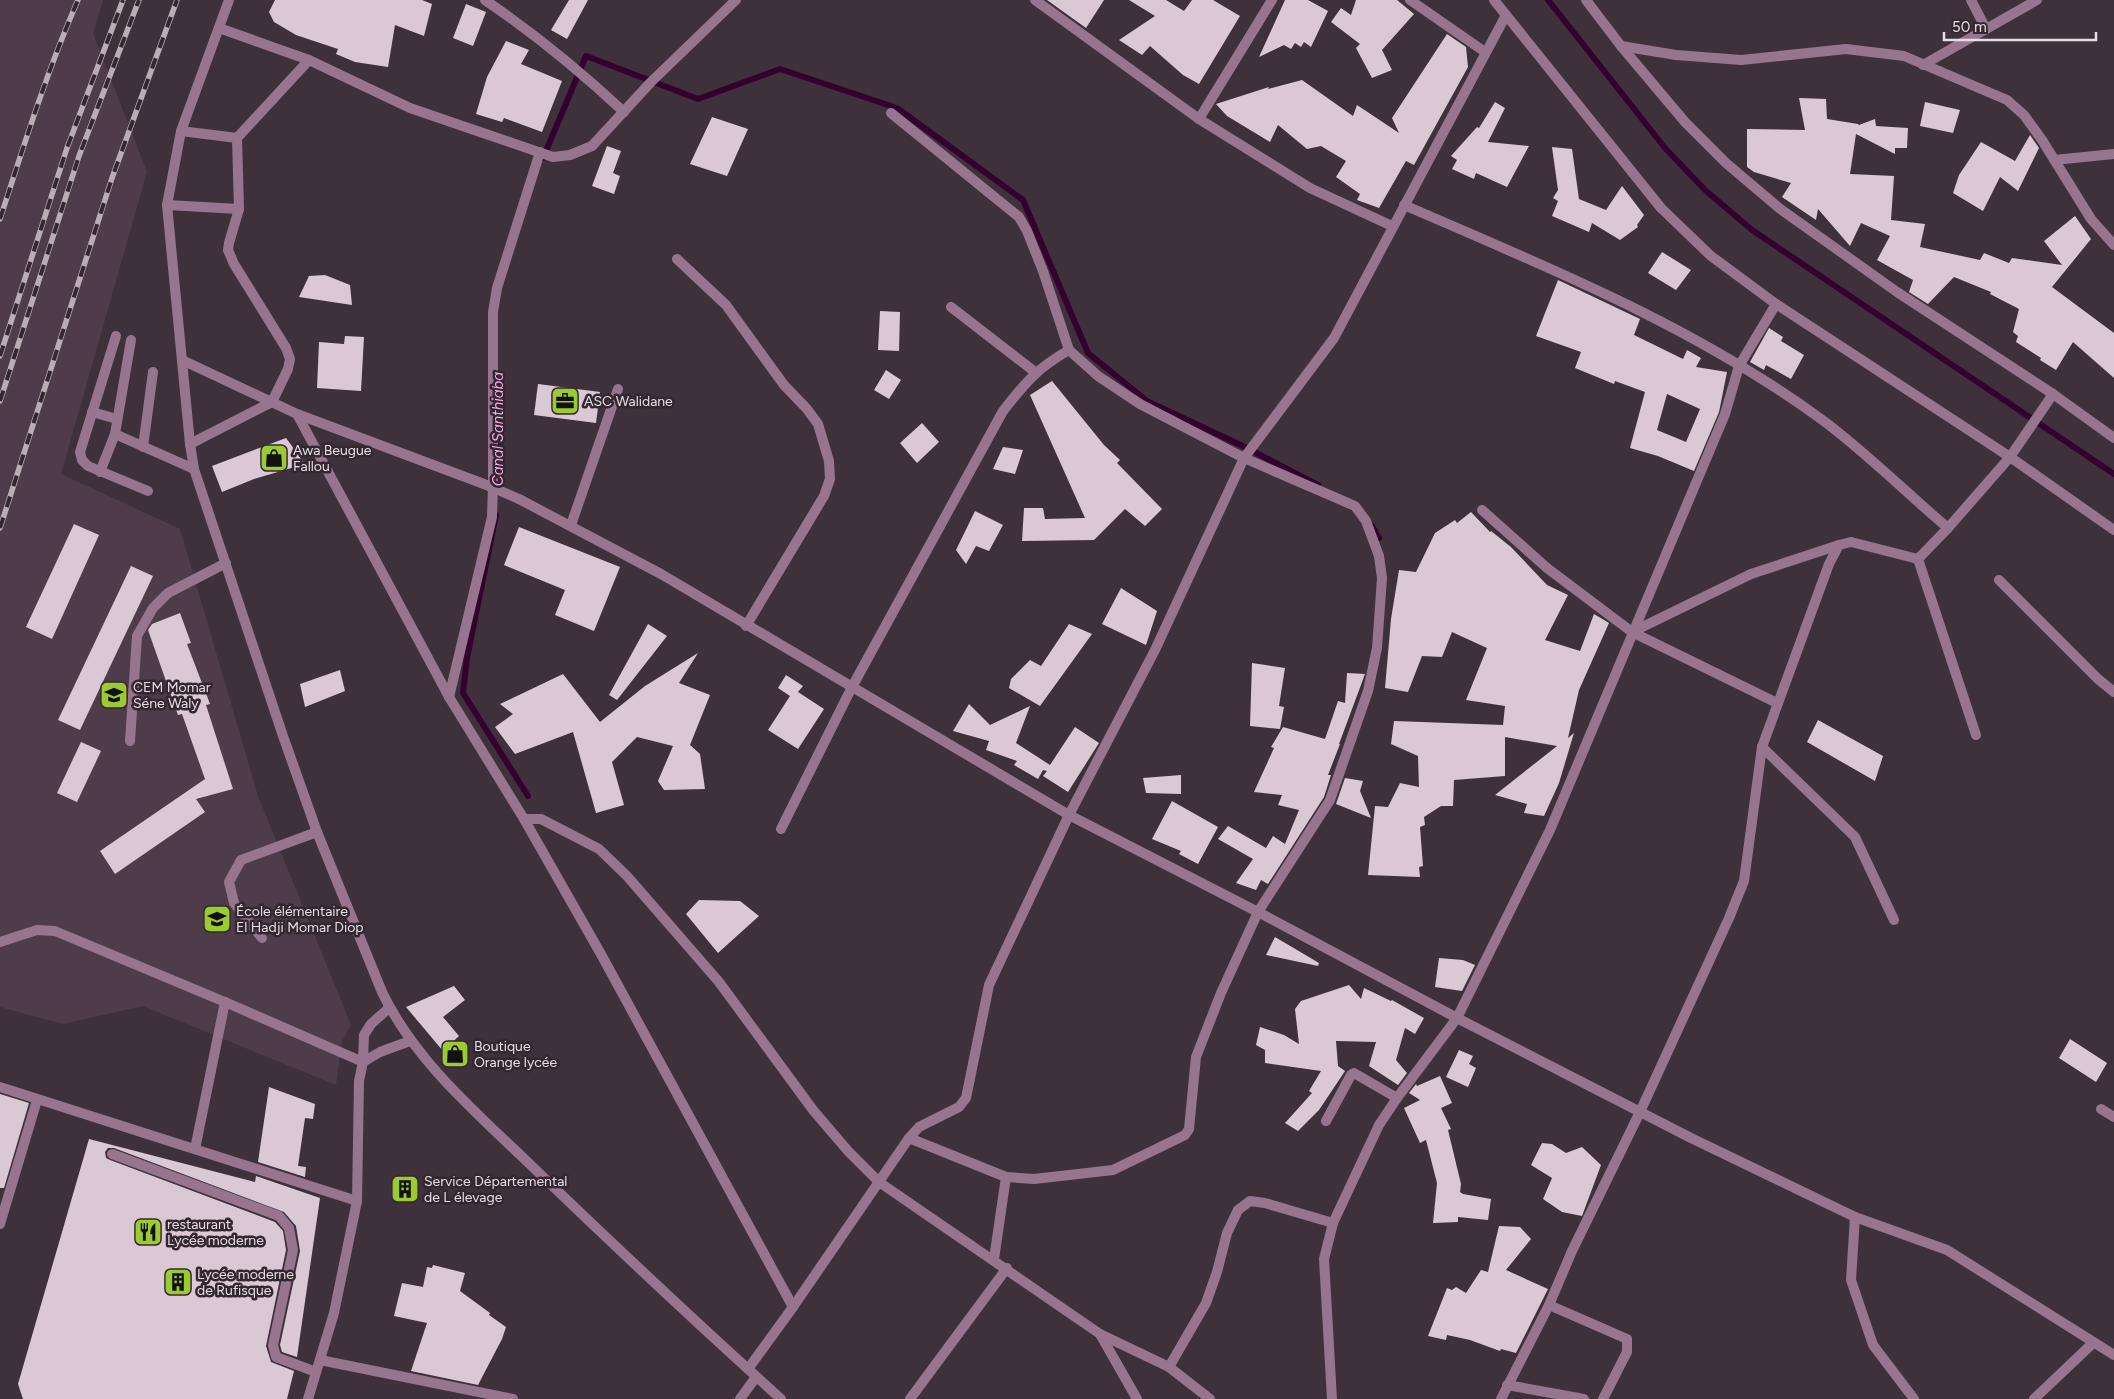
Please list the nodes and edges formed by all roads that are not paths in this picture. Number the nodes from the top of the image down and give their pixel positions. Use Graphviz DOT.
graph roads {
  1 [pos="229,0"];
  2 [pos="485,0"];
  3 [pos="736,0"];
  4 [pos="1035,0"];
  5 [pos="1272,0"];
  6 [pos="1410,0"];
  7 [pos="1494,0"];
  8 [pos="1586,0"];
  9 [pos="1971,0"];
  10 [pos="2037,0"];
  11 [pos="1506,15"];
  12 [pos="219,28"];
  13 [pos="1986,29"];
  14 [pos="1620,46"];
  15 [pos="1485,52"];
  16 [pos="309,60"];
  17 [pos="1924,65"];
  18 [pos="624,112"];
  19 [pos="891,114"];
  20 [pos="1199,119"];
  21 [pos="181,131"];
  22 [pos="237,138"];
  23 [pos="540,152"];
  24 [pos="2114,154"];
  25 [pos="2054,160"];
  26 [pos="1404,205"];
  27 [pos="167,206"];
  28 [pos="238,209"];
  29 [pos="1392,226"];
  30 [pos="2114,245"];
  31 [pos="677,259"];
  32 [pos="1776,304"];
  33 [pos="951,307"];
  34 [pos="116,336"];
  35 [pos="131,340"];
  36 [pos="1069,350"];
  37 [pos="182,360"];
  38 [pos="107,365"];
  39 [pos="1739,366"];
  40 [pos="126,370"];
  41 [pos="153,372"];
  42 [pos="1035,372"];
  43 [pos="618,389"];
  44 [pos="2053,394"];
  45 [pos="272,402"];
  46 [pos="92,412"];
  47 [pos="297,414"];
  48 [pos="117,419"];
  49 [pos="115,434"];
  50 [pos="2113,435"];
  51 [pos="190,444"];
  52 [pos="143,447"];
  53 [pos="2010,457"];
  54 [pos="1244,458"];
  55 [pos="194,469"];
  56 [pos="100,472"];
  57 [pos="148,492"];
  58 [pos="1482,510"];
  59 [pos="571,525"];
  60 [pos="1948,528"];
  61 [pos="2114,530"];
  62 [pos="1839,545"];
  63 [pos="1918,558"];
  64 [pos="226,563"];
  65 [pos="1999,580"];
  66 [pos="746,626"];
  67 [pos="1632,632"];
  68 [pos="852,687"];
  69 [pos="2114,692"];
  70 [pos="449,697"];
  71 [pos="1777,703"];
  72 [pos="1976,736"];
  73 [pos="130,741"];
  74 [pos="1762,747"];
  75 [pos="1069,815"];
  76 [pos="524,819"];
  77 [pos="781,829"];
  78 [pos="317,832"];
  79 [pos="1258,912"];
  80 [pos="1894,920"];
  81 [pos="262,938"];
  82 [pos="0,942"];
  83 [pos="225,1002"];
  84 [pos="389,1008"];
  85 [pos="1457,1018"];
  86 [pos="410,1040"];
  87 [pos="363,1062"];
  88 [pos="0,1087"];
  89 [pos="1397,1098"];
  90 [pos="38,1100"];
  91 [pos="2101,1109"];
  92 [pos="1640,1112"];
  93 [pos="2114,1117"];
  94 [pos="1326,1121"];
  95 [pos="909,1138"];
  96 [pos="195,1149"];
  97 [pos="112,1154"];
  98 [pos="1006,1177"];
  99 [pos="879,1182"];
  100 [pos="357,1201"];
  101 [pos="1855,1217"];
  102 [pos="1333,1223"];
  103 [pos="0,1224"];
  104 [pos="994,1259"];
  105 [pos="1007,1268"];
  106 [pos="1549,1305"];
  107 [pos="793,1307"];
  108 [pos="1100,1334"];
  109 [pos="2093,1343"];
  110 [pos="2114,1355"];
  111 [pos="320,1360"];
  112 [pos="1169,1367"];
  113 [pos="748,1369"];
  114 [pos="316,1372"];
  115 [pos="756,1377"];
  116 [pos="1507,1385"];
  117 [pos="473,1394"];
  118 [pos="308,1399"];
  119 [pos="513,1399"];
  120 [pos="740,1399"];
  121 [pos="781,1399"];
  122 [pos="910,1399"];
  123 [pos="1137,1399"];
  124 [pos="1210,1399"];
  125 [pos="1332,1399"];
  126 [pos="1501,1399"];
  127 [pos="1584,1399"];
  128 [pos="1603,1399"];
  129 [pos="1914,1399"];
  130 [pos="2034,1399"];
  1 -- 12 [label="street"];
  2 -- 18 [label="street"];
  3 -- 18 [label="street"];
  4 -- 20 [label="street"];
  5 -- 20 [label="street"];
  6 -- 15 [label="street"];
  7 -- 11 [label="street"];
  8 -- 14 [label="street"];
  9 -- 13 [label="street"];
  10 -- 13 [label="street"];
  11 -- 15 [label="street"];
  11 -- 32 [label="street"];
  12 -- 16 [label="street"];
  12 -- 21 [label="street"];
  13 -- 17 [label="street"];
  14 -- 17 [label="street"];
  14 -- 44 [label="street"];
  15 -- 26 [label="street"];
  16 -- 22 [label="street"];
  16 -- 23 [label="street"];
  17 -- 25 [label="street"];
  18 -- 23 [label="street"];
  19 -- 36 [label="street"];
  20 -- 29 [label="street"];
  21 -- 22 [label="street"];
  21 -- 27 [label="street"];
  22 -- 28 [label="street"];
  23 -- 70 [label="street"];
  24 -- 25 [label="street"];
  25 -- 30 [label="street"];
  26 -- 29 [label="street"];
  26 -- 39 [label="street"];
  27 -- 28 [label="street"];
  27 -- 37 [label="street"];
  28 -- 45 [label="street"];
  29 -- 54 [label="street"];
  31 -- 66 [label="street"];
  32 -- 39 [label="street"];
  32 -- 53 [label="street"];
  33 -- 42 [label="street"];
  34 -- 38 [label="street"];
  35 -- 40 [label="street"];
  36 -- 42 [label="street"];
  36 -- 54 [label="street"];
  37 -- 45 [label="street"];
  37 -- 51 [label="street"];
  38 -- 40 [label="street"];
  38 -- 46 [label="street"];
  39 -- 60 [label="street"];
  39 -- 67 [label="street"];
  40 -- 48 [label="street"];
  41 -- 52 [label="street"];
  42 -- 68 [label="street"];
  43 -- 59 [label="street"];
  44 -- 50 [label="street"];
  44 -- 53 [label="street"];
  45 -- 47 [label="street"];
  45 -- 51 [label="street"];
  46 -- 48 [label="street"];
  46 -- 56 [label="street"];
  47 -- 59 [label="street, bridge"];
  47 -- 70 [label="street"];
  48 -- 49 [label="street"];
  49 -- 52 [label="street"];
  49 -- 56 [label="street"];
  51 -- 55 [label="street"];
  52 -- 55 [label="street"];
  53 -- 60 [label="street"];
  53 -- 61 [label="street"];
  54 -- 75 [label="street"];
  54 -- 79 [label="street"];
  55 -- 64 [label="street"];
  56 -- 57 [label="street"];
  58 -- 67 [label="street"];
  59 -- 66 [label="street"];
  60 -- 63 [label="street"];
  62 -- 63 [label="street"];
  62 -- 67 [label="street"];
  62 -- 71 [label="street"];
  63 -- 72 [label="street"];
  64 -- 73 [label="street"];
  64 -- 78 [label="street"];
  65 -- 69 [label="street"];
  66 -- 68 [label="street"];
  67 -- 71 [label="street"];
  67 -- 85 [label="street"];
  68 -- 75 [label="street"];
  68 -- 77 [label="street"];
  70 -- 76 [label="street"];
  71 -- 74 [label="street"];
  74 -- 80 [label="street"];
  74 -- 92 [label="street"];
  75 -- 79 [label="street"];
  75 -- 95 [label="street"];
  76 -- 99 [label="street"];
  76 -- 107 [label="street"];
  78 -- 81 [label="street"];
  78 -- 84 [label="street"];
  79 -- 85 [label="street"];
  79 -- 98 [label="street"];
  82 -- 83 [label="street"];
  83 -- 87 [label="street"];
  83 -- 96 [label="street"];
  84 -- 86 [label="street"];
  84 -- 87 [label="street"];
  85 -- 89 [label="street"];
  85 -- 92 [label="street"];
  86 -- 87 [label="street"];
  86 -- 113 [label="street"];
  87 -- 100 [label="street"];
  88 -- 90 [label="street"];
  89 -- 94 [label="street"];
  89 -- 102 [label="street"];
  90 -- 96 [label="street"];
  90 -- 103 [label="street"];
  91 -- 93 [label="street"];
  92 -- 101 [label="street"];
  92 -- 106 [label="street"];
  95 -- 98 [label="street"];
  95 -- 99 [label="street"];
  96 -- 100 [label="street"];
  97 -- 114 [label="street"];
  98 -- 104 [label="street"];
  99 -- 104 [label="street"];
  99 -- 107 [label="street"];
  100 -- 111 [label="street"];
  101 -- 109 [label="street"];
  101 -- 129 [label="street"];
  102 -- 112 [label="street"];
  102 -- 125 [label="street"];
  104 -- 105 [label="street"];
  105 -- 108 [label="street"];
  105 -- 122 [label="street"];
  106 -- 116 [label="street"];
  106 -- 128 [label="street"];
  107 -- 113 [label="street"];
  108 -- 112 [label="street"];
  108 -- 123 [label="street"];
  109 -- 110 [label="street"];
  109 -- 130 [label="street"];
  111 -- 114 [label="street"];
  111 -- 117 [label="street"];
  112 -- 124 [label="street"];
  113 -- 115 [label="street"];
  114 -- 118 [label="street"];
  115 -- 120 [label="street"];
  115 -- 121 [label="street"];
  116 -- 126 [label="street"];
  116 -- 127 [label="street"];
  117 -- 119 [label="street"];
}
